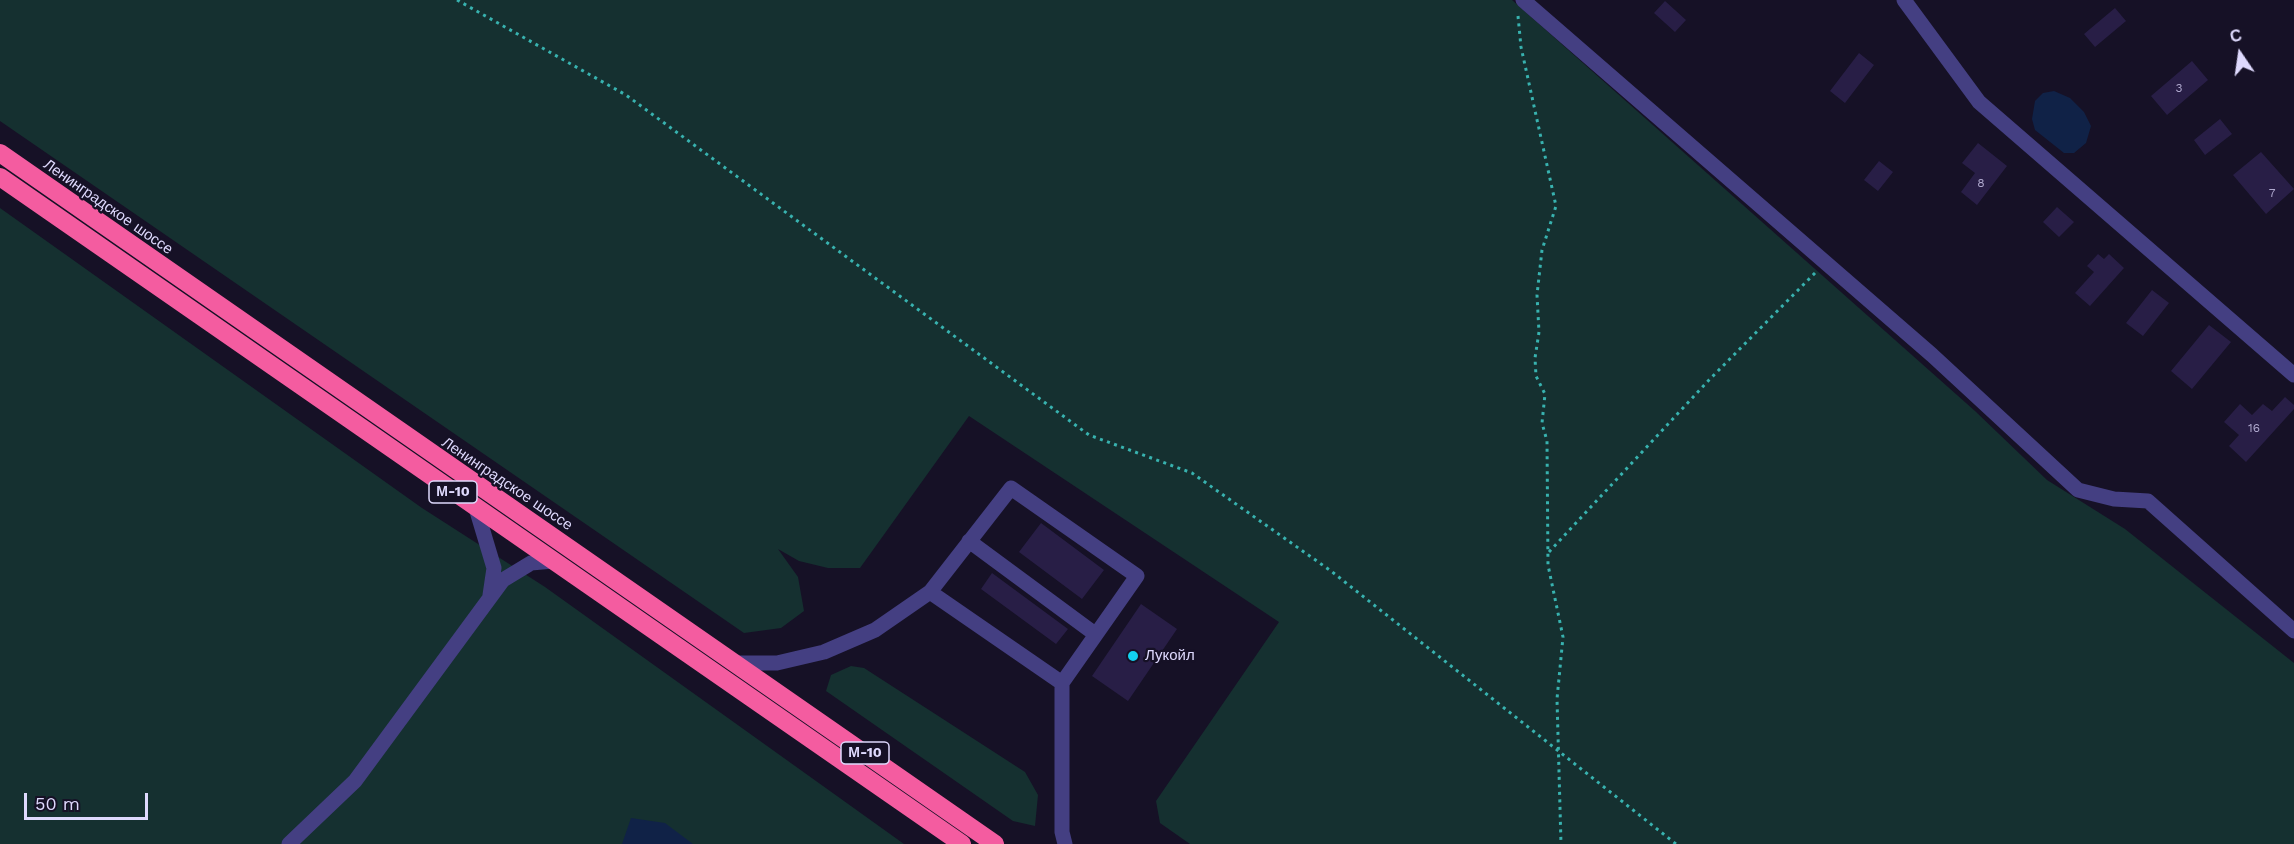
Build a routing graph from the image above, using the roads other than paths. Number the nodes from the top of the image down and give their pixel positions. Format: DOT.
graph roads {
  1 [pos="1904,0"];
  2 [pos="1522,4"];
  3 [pos="0,153"];
  4 [pos="0,177"];
  5 [pos="2294,375"];
  6 [pos="476,508"];
  7 [pos="969,541"];
  8 [pos="553,561"];
  9 [pos="930,592"];
  10 [pos="488,600"];
  11 [pos="2294,631"];
  12 [pos="1095,634"];
  13 [pos="735,663"];
  14 [pos="1062,683"];
  15 [pos="289,844"];
  16 [pos="962,844"];
  17 [pos="995,844"];
  18 [pos="1065,844"];
  1 -- 5 [label="street"];
  2 -- 11 [label="street"];
  3 -- 13 [label="highway, Ленинградское шоссе / М-10"];
  4 -- 6 [label="highway, М-10"];
  6 -- 8 [label="highway, М-10"];
  6 -- 10 [label="street"];
  7 -- 9 [label="street"];
  7 -- 12 [label="street"];
  7 -- 12 [label="street"];
  8 -- 10 [label="street"];
  8 -- 16 [label="highway, М-10"];
  9 -- 13 [label="street"];
  9 -- 14 [label="street"];
  10 -- 15 [label="street"];
  12 -- 14 [label="street"];
  13 -- 17 [label="highway, Ленинградское шоссе / М-10"];
  14 -- 18 [label="street"];
}
